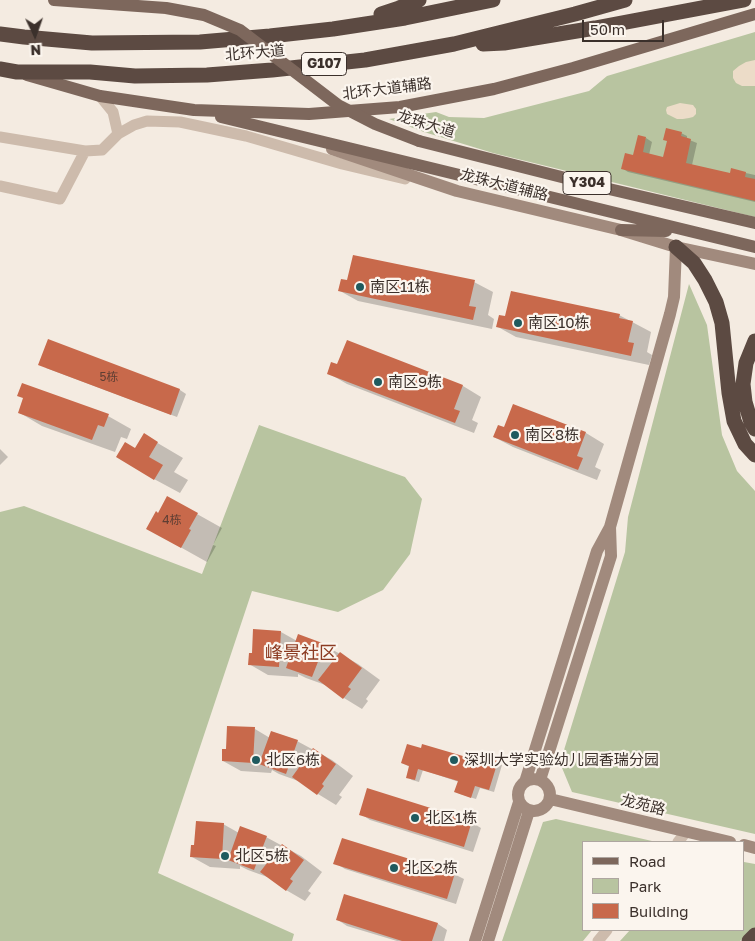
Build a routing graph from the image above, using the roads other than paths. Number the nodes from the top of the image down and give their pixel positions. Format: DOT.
graph roads {
  1 [pos="54,0"];
  2 [pos="419,0"];
  3 [pos="492,0"];
  4 [pos="625,0"];
  5 [pos="744,0"];
  6 [pos="755,14"];
  7 [pos="333,30"];
  8 [pos="0,34"];
  9 [pos="454,44"];
  10 [pos="0,69"];
  11 [pos="17,72"];
  12 [pos="100,96"];
  13 [pos="194,110"];
  14 [pos="278,131"];
  15 [pos="118,134"];
  16 [pos="0,137"];
  17 [pos="86,151"];
  18 [pos="0,186"];
  19 [pos="456,191"];
  20 [pos="755,223"];
  21 [pos="621,230"];
  22 [pos="690,231"];
  23 [pos="676,247"];
  24 [pos="755,247"];
  25 [pos="755,264"];
  26 [pos="755,341"];
  27 [pos="755,429"];
  28 [pos="755,455"];
  29 [pos="610,527"];
  30 [pos="540,780"];
  31 [pos="525,782"];
  32 [pos="550,799"];
  33 [pos="519,802"];
  34 [pos="529,811"];
  35 [pos="682,837"];
  36 [pos="720,841"];
  37 [pos="606,931"];
  38 [pos="755,936"];
  39 [pos="475,941"];
  40 [pos="488,941"];
  41 [pos="598,941"];
  42 [pos="749,941"];
  1 -- 20 [label="main road, 龙珠大道 / Y304, bridge"];
  2 -- 7 [label="highway"];
  3 -- 7 [label="highway, 北环大道 / G107"];
  4 -- 9 [label="highway, 北环大道 / G107"];
  5 -- 9 [label="highway"];
  6 -- 13 [label="main road, 北环大道辅路"];
  7 -- 8 [label="highway, 北环大道 / G107"];
  9 -- 11 [label="highway, 北环大道 / G107"];
  10 -- 11 [label="highway, 北环大道 / G107"];
  11 -- 12 [label="main road, 北环大道辅路"];
  12 -- 13 [label="main road, 北环大道辅路"];
  12 -- 15 [label="street"];
  13 -- 14 [label="main road"];
  14 -- 19 [label="street, 龙珠大道辅路"];
  14 -- 22 [label="main road"];
  15 -- 17 [label="street"];
  15 -- 19 [label="street"];
  16 -- 17 [label="street"];
  17 -- 18 [label="street"];
  19 -- 21 [label="street, 龙珠大道辅路"];
  21 -- 22 [label="main road"];
  21 -- 23 [label="street, 龙珠大道辅路"];
  22 -- 24 [label="main road"];
  23 -- 25 [label="street, 龙珠大道辅路"];
  23 -- 28 [label="highway"];
  23 -- 29 [label="street"];
  26 -- 27 [label="highway"];
  29 -- 30 [label="street"];
  29 -- 31 [label="street"];
  30 -- 31 [label="street"];
  30 -- 32 [label="street"];
  31 -- 33 [label="street"];
  32 -- 34 [label="street"];
  32 -- 35 [label="street, 龙苑路"];
  33 -- 34 [label="street"];
  33 -- 39 [label="street"];
  34 -- 40 [label="street"];
  35 -- 36 [label="street, 龙苑路"];
  37 -- 41 [label="street"];
  38 -- 42 [label="highway"];
}
